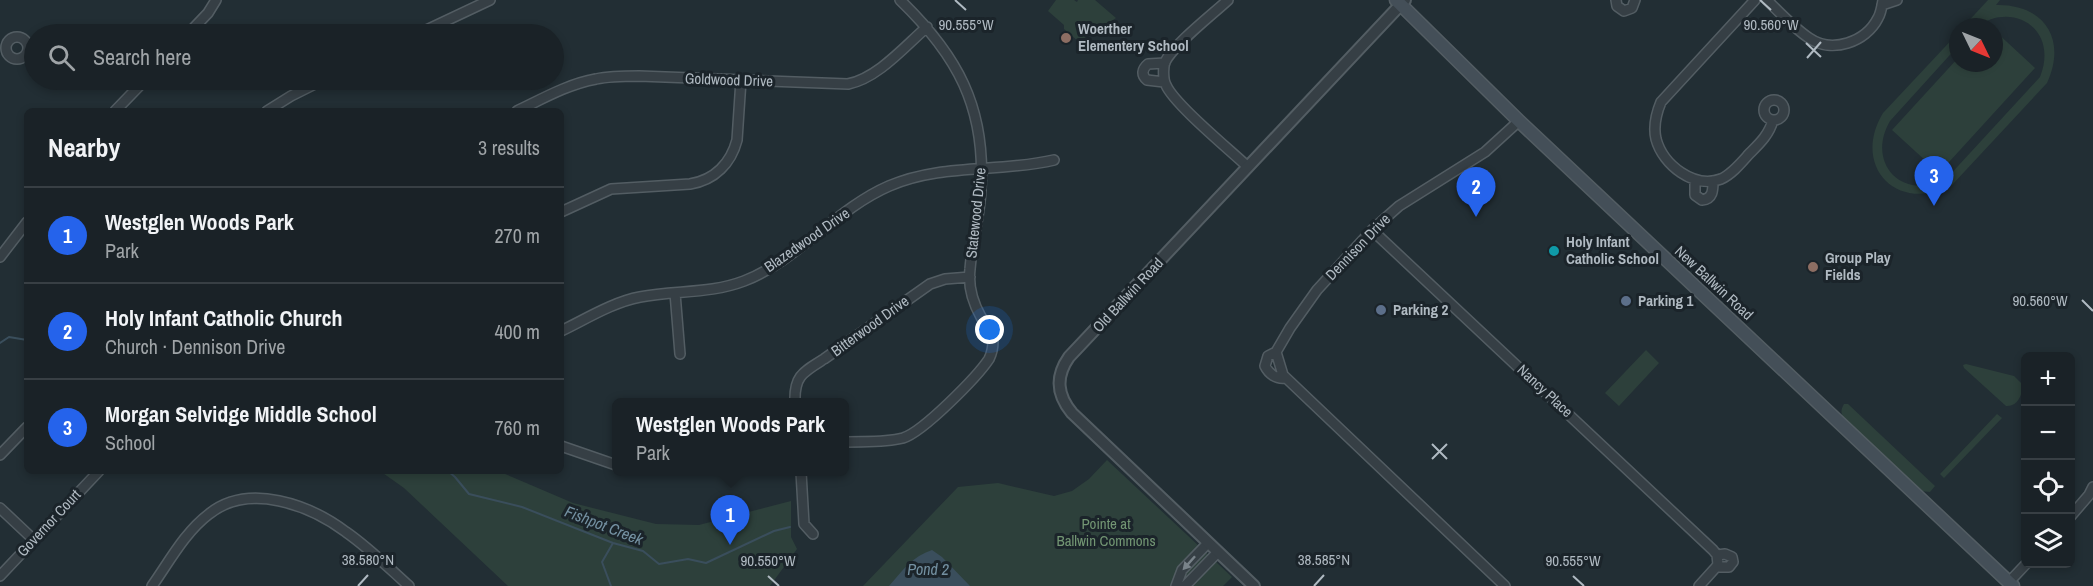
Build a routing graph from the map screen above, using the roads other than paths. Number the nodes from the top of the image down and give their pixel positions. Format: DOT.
graph roads {
  1 [pos="216,0"];
  2 [pos="490,0"];
  3 [pos="900,0"];
  4 [pos="1228,0"];
  5 [pos="1616,0"];
  6 [pos="1635,0"];
  7 [pos="1755,0"];
  8 [pos="1767,0"];
  9 [pos="1897,0"];
  10 [pos="1401,2"];
  11 [pos="1883,3"];
  12 [pos="197,24"];
  13 [pos="438,24"];
  14 [pos="927,27"];
  15 [pos="0,33"];
  16 [pos="8,41"];
  17 [pos="1165,63"];
  18 [pos="741,80"];
  19 [pos="1164,82"];
  20 [pos="564,89"];
  21 [pos="135,90"];
  22 [pos="303,90"];
  23 [pos="560,90"];
  24 [pos="118,108"];
  25 [pos="272,108"];
  26 [pos="523,108"];
  27 [pos="1519,120"];
  28 [pos="1773,120"];
  29 [pos="1054,160"];
  30 [pos="1248,166"];
  31 [pos="982,168"];
  32 [pos="1695,180"];
  33 [pos="1713,181"];
  34 [pos="564,211"];
  35 [pos="24,226"];
  36 [pos="1372,230"];
  37 [pos="0,257"];
  38 [pos="970,277"];
  39 [pos="675,293"];
  40 [pos="564,330"];
  41 [pos="1276,352"];
  42 [pos="680,354"];
  43 [pos="1286,378"];
  44 [pos="795,398"];
  45 [pos="24,429"];
  46 [pos="849,442"];
  47 [pos="564,447"];
  48 [pos="0,455"];
  49 [pos="612,464"];
  50 [pos="96,474"];
  51 [pos="801,476"];
  52 [pos="2093,487"];
  53 [pos="0,508"];
  54 [pos="2073,514"];
  55 [pos="813,534"];
  56 [pos="34,540"];
  57 [pos="1208,543"];
  58 [pos="1218,552"];
  59 [pos="1717,555"];
  60 [pos="1716,567"];
  61 [pos="2023,568"];
  62 [pos="0,576"];
  63 [pos="2011,584"];
  64 [pos="152,586"];
  65 [pos="409,586"];
  66 [pos="1176,586"];
  67 [pos="1185,586"];
  68 [pos="1254,586"];
  69 [pos="1505,586"];
  70 [pos="1699,586"];
  1 -- 12 [label="street"];
  2 -- 13 [label="street"];
  3 -- 14 [label="street, Statewood Drive"];
  4 -- 17 [label="street"];
  5 -- 6 [label="street"];
  7 -- 32 [label="street"];
  8 -- 11 [label="street"];
  9 -- 11 [label="street"];
  10 -- 27 [label="main road, New Ballwin Road"];
  10 -- 30 [label="street, Old Ballwin Road"];
  14 -- 18 [label="street, Goldwood Drive"];
  14 -- 31 [label="street, Statewood Drive"];
  15 -- 16 [label="street"];
  17 -- 19 [label="street"];
  17 -- 19 [label="street"];
  18 -- 20 [label="street, Goldwood Drive"];
  18 -- 34 [label="street"];
  19 -- 30 [label="street"];
  21 -- 24 [label="street"];
  22 -- 25 [label="street"];
  23 -- 26 [label="street, Goldwood Drive"];
  27 -- 36 [label="street, Dennison Drive"];
  27 -- 63 [label="main road, New Ballwin Road"];
  28 -- 33 [label="street"];
  29 -- 31 [label="street, Blazedwood Drive"];
  30 -- 57 [label="street, Old Ballwin Road"];
  31 -- 38 [label="street, Statewood Drive"];
  31 -- 39 [label="street, Blazedwood Drive"];
  32 -- 33 [label="street"];
  32 -- 33 [label="street"];
  35 -- 37 [label="street"];
  36 -- 41 [label="street, Dennison Drive"];
  36 -- 59 [label="street, Nancy Place"];
  38 -- 44 [label="street, Bitterwood Drive"];
  38 -- 46 [label="street, Statewood Drive"];
  39 -- 40 [label="street, Blazedwood Drive"];
  39 -- 42 [label="street"];
  41 -- 43 [label="street, Dennison Drive"];
  41 -- 43 [label="street, Dennison Drive"];
  43 -- 69 [label="street, Dennison Drive"];
  45 -- 48 [label="street"];
  47 -- 49 [label="street"];
  50 -- 56 [label="street, Governor Court"];
  51 -- 55 [label="street"];
  52 -- 54 [label="street"];
  53 -- 56 [label="street"];
  56 -- 62 [label="street, Governor Court"];
  57 -- 58 [label="street, Old Ballwin Road"];
  57 -- 66 [label="street, one-way"];
  58 -- 67 [label="street"];
  58 -- 68 [label="street, Old Ballwin Road"];
  59 -- 60 [label="street"];
  59 -- 60 [label="street, Nancy Place"];
  60 -- 70 [label="street, Nancy Place"];
  61 -- 63 [label="street"];
  64 -- 65 [label="street"];
}
